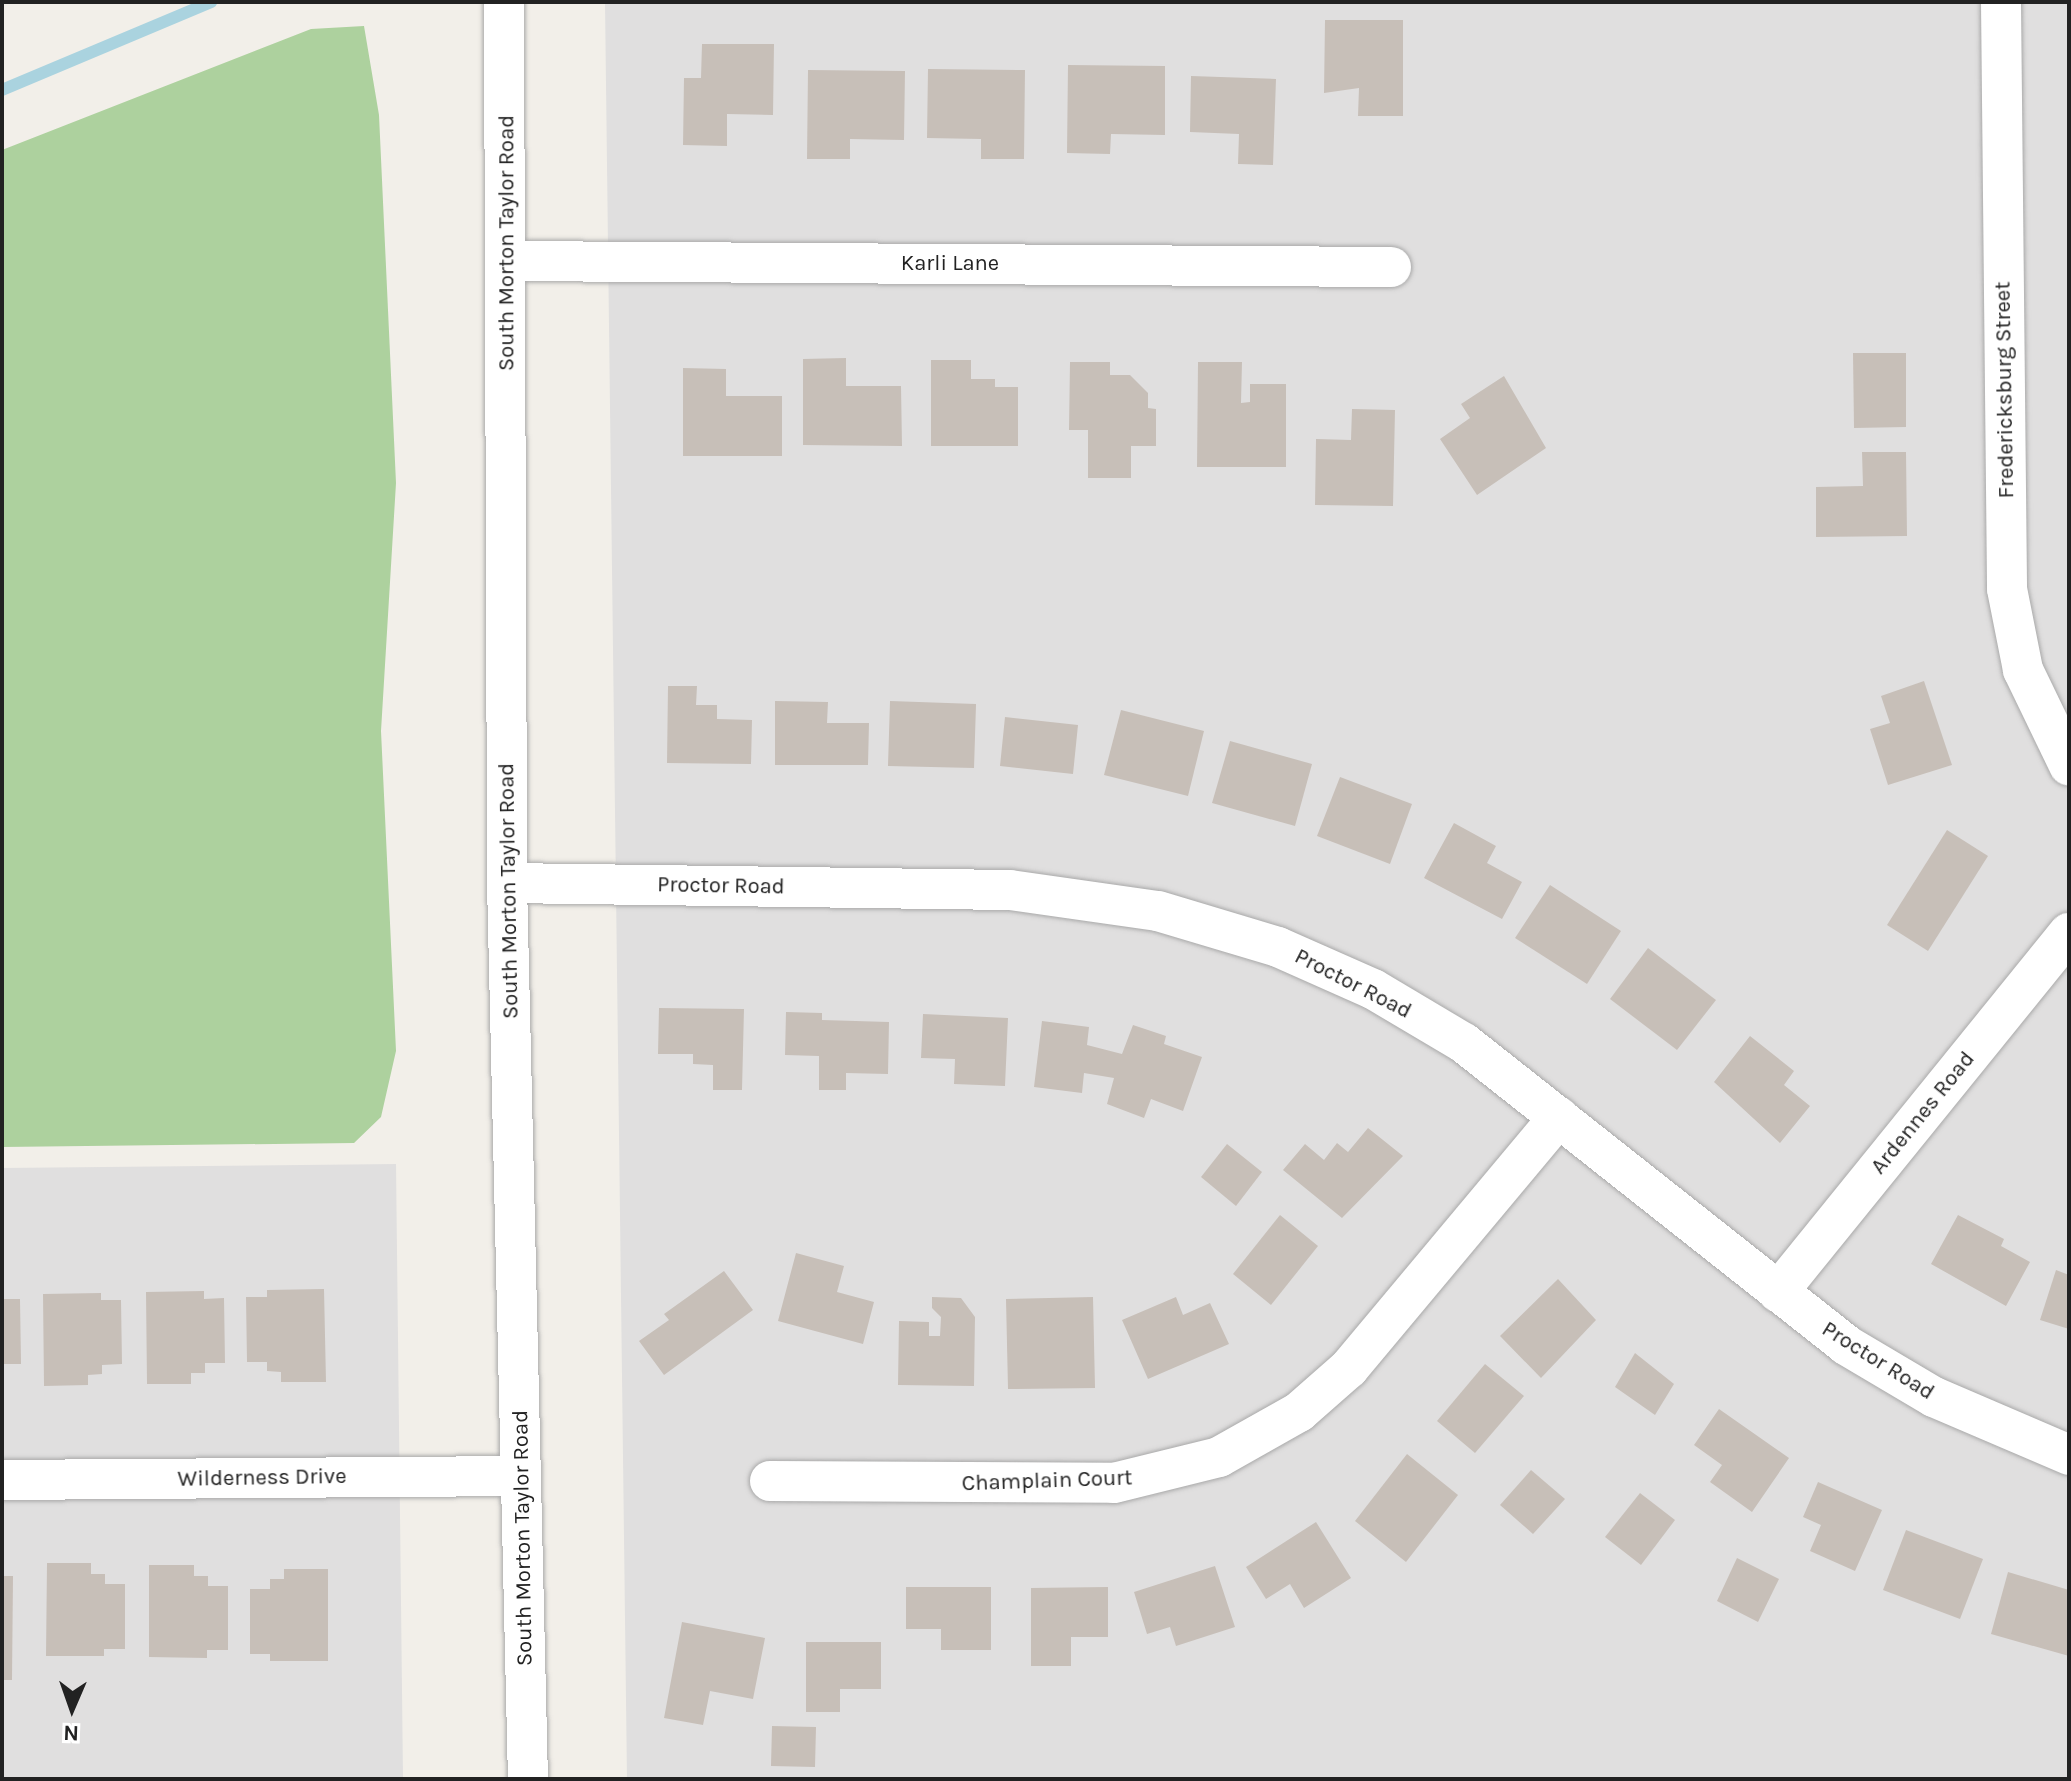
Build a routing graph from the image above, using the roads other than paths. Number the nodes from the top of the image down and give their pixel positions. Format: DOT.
graph roads {
  1 [pos="504,2"];
  2 [pos="2001,2"];
  3 [pos="509,261"];
  4 [pos="1391,267"];
  5 [pos="2069,765"];
  6 [pos="507,883"];
  7 [pos="2069,933"];
  8 [pos="1559,1117"];
  9 [pos="1778,1292"];
  10 [pos="2069,1455"];
  11 [pos="521,1476"];
  12 [pos="2,1480"];
  13 [pos="770,1481"];
  14 [pos="528,1779"];
  1 -- 3 [label="street, South Morton Taylor Road"];
  2 -- 5 [label="street, Fredericksburg Street"];
  3 -- 4 [label="street, Karli Lane"];
  3 -- 6 [label="street, South Morton Taylor Road"];
  6 -- 8 [label="street, Proctor Road"];
  6 -- 11 [label="street, South Morton Taylor Road"];
  7 -- 9 [label="street, Ardennes Road"];
  8 -- 9 [label="street, Proctor Road"];
  8 -- 13 [label="street, Champlain Court"];
  9 -- 10 [label="street, Proctor Road"];
  11 -- 12 [label="street, Wilderness Drive"];
  11 -- 14 [label="street, South Morton Taylor Road"];
}
